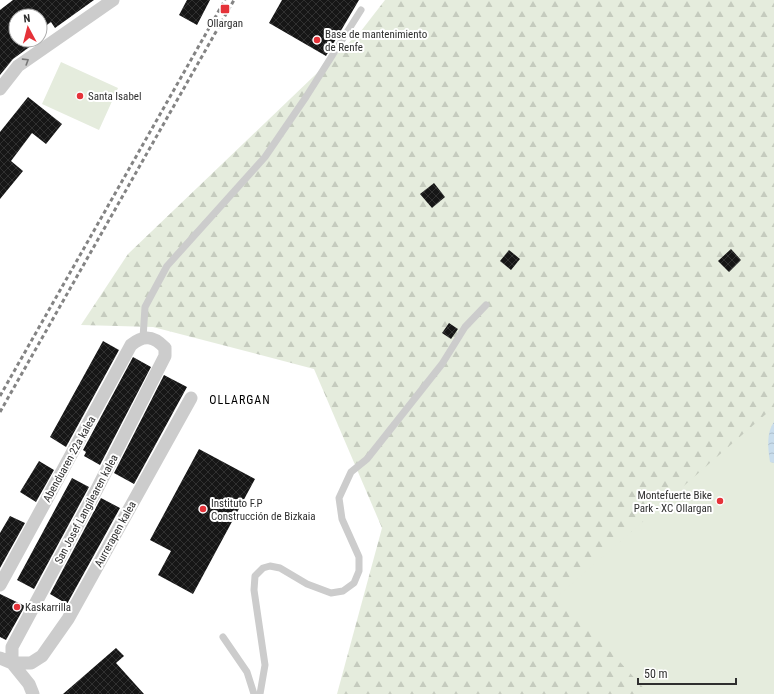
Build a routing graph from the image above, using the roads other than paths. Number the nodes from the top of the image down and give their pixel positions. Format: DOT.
graph roads {
  1 [pos="113,0"];
  2 [pos="361,10"];
  3 [pos="0,89"];
  4 [pos="486,304"];
  5 [pos="143,338"];
  6 [pos="191,398"];
  7 [pos="0,585"];
  8 [pos="223,637"];
  9 [pos="6,661"];
  10 [pos="33,694"];
  11 [pos="254,694"];
  12 [pos="260,694"];
  3 -- 1 [label="street, one-way"];
  2 -- 5 [label="lane"];
  4 -- 12 [label="lane"];
  5 -- 7 [label="street, Abenduaren 22a kalea"];
  5 -- 9 [label="street, San Josef Langilearen kalea"];
  6 -- 9 [label="street, Aurrerapen kalea"];
  8 -- 11 [label="lane"];
  9 -- 10 [label="street"];
}
